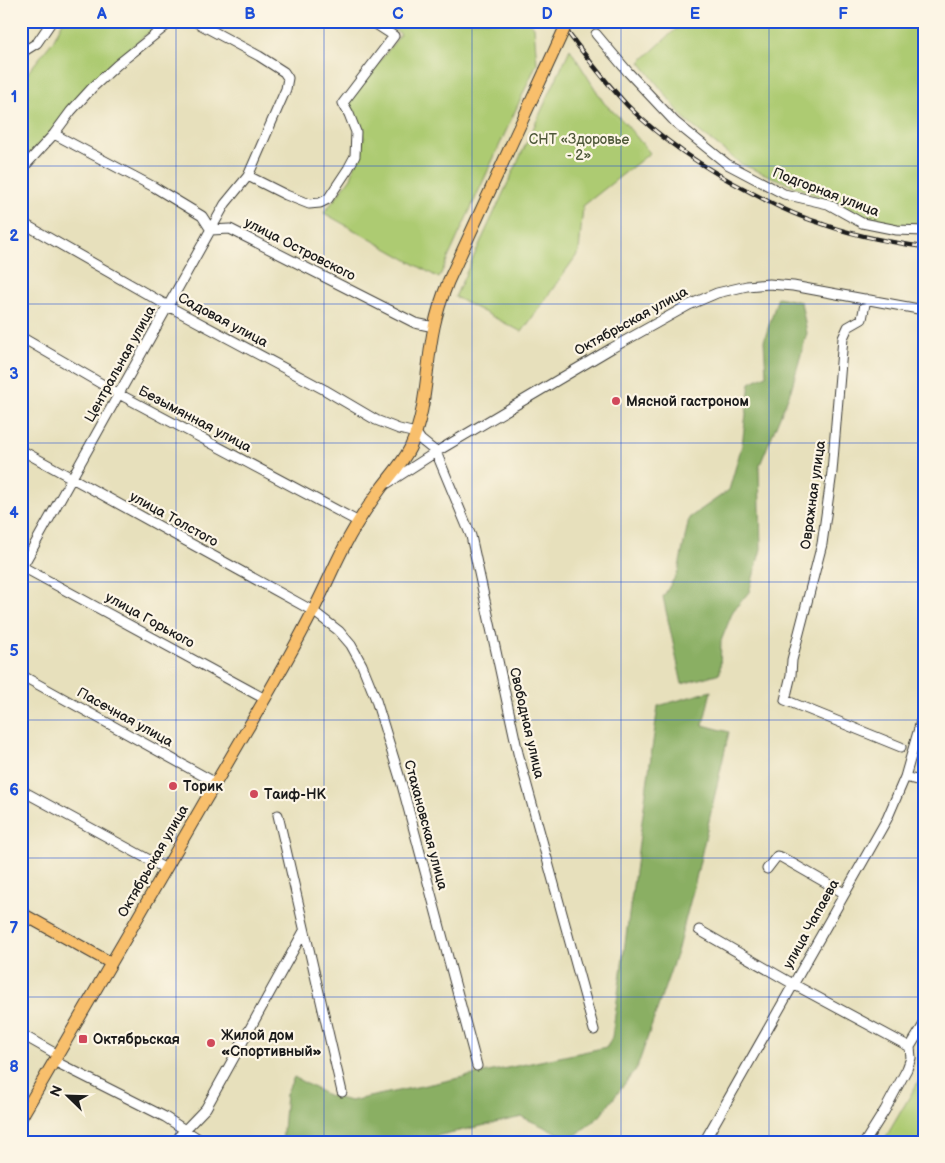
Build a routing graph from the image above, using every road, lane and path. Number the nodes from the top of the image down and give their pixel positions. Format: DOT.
graph roads {
  1 [pos="52,21"];
  2 [pos="172,21"];
  3 [pos="194,21"];
  4 [pos="371,21"];
  5 [pos="568,21"];
  6 [pos="596,34"];
  7 [pos="21,53"];
  8 [pos="54,134"];
  9 [pos="21,170"];
  10 [pos="248,176"];
  11 [pos="21,222"];
  12 [pos="211,230"];
  13 [pos="924,231"];
  14 [pos="866,299"];
  15 [pos="168,306"];
  16 [pos="924,310"];
  17 [pos="434,327"];
  18 [pos="21,337"];
  19 [pos="119,394"];
  20 [pos="416,433"];
  21 [pos="21,450"];
  22 [pos="436,452"];
  23 [pos="72,479"];
  24 [pos="382,487"];
  25 [pos="358,521"];
  26 [pos="22,567"];
  27 [pos="314,611"];
  28 [pos="21,675"];
  29 [pos="265,699"];
  30 [pos="924,711"];
  31 [pos="901,747"];
  32 [pos="905,777"];
  33 [pos="924,782"];
  34 [pos="216,783"];
  35 [pos="21,790"];
  36 [pos="278,815"];
  37 [pos="166,869"];
  38 [pos="767,869"];
  39 [pos="844,893"];
  40 [pos="21,913"];
  41 [pos="699,930"];
  42 [pos="304,931"];
  43 [pos="111,963"];
  44 [pos="793,984"];
  45 [pos="924,1024"];
  46 [pos="594,1030"];
  47 [pos="21,1034"];
  48 [pos="910,1047"];
  49 [pos="56,1058"];
  50 [pos="477,1066"];
  51 [pos="342,1092"];
  52 [pos="21,1118"];
  53 [pos="185,1130"];
  54 [pos="202,1141"];
  55 [pos="177,1142"];
  56 [pos="704,1142"];
  57 [pos="865,1142"];
  1 -- 7 [label="street"];
  2 -- 8 [label="street"];
  3 -- 10 [label="street, Центральная улица"];
  4 -- 10 [label="street"];
  5 -- 17 [label="main road, Октябрьская улица, bridge"];
  6 -- 13 [label="street, Подгорная улица"];
  8 -- 9 [label="street"];
  8 -- 12 [label="street"];
  10 -- 12 [label="street, Центральная улица"];
  11 -- 15 [label="street, Садовая улица"];
  12 -- 15 [label="street, Центральная улица"];
  12 -- 17 [label="street, улица Островского"];
  14 -- 16 [label="street, Октябрьская улица"];
  14 -- 22 [label="street, Октябрьская улица"];
  14 -- 31 [label="street, Овражная улица"];
  15 -- 19 [label="street, Центральная улица"];
  15 -- 20 [label="street, Садовая улица"];
  17 -- 20 [label="main road, Октябрьская улица"];
  18 -- 19 [label="street, Безымянная улица"];
  19 -- 23 [label="street, Центральная улица"];
  19 -- 25 [label="street, Безымянная улица"];
  20 -- 22 [label="street, Свободная улица"];
  20 -- 24 [label="main road, Октябрьская улица"];
  21 -- 23 [label="street, улица Толстого"];
  22 -- 24 [label="street, Октябрьская улица"];
  22 -- 46 [label="street, Свободная улица"];
  23 -- 26 [label="street, Центральная улица"];
  23 -- 27 [label="street, улица Толстого"];
  24 -- 25 [label="main road, Октябрьская улица"];
  25 -- 27 [label="main road, Октябрьская улица"];
  26 -- 29 [label="street, улица Горького"];
  27 -- 29 [label="main road, Октябрьская улица"];
  27 -- 50 [label="street, Стахановская улица"];
  28 -- 34 [label="street, Пасечная улица"];
  29 -- 34 [label="main road, Октябрьская улица"];
  30 -- 32 [label="street, улица Чапаева"];
  32 -- 33 [label="street"];
  32 -- 39 [label="street, улица Чапаева"];
  34 -- 37 [label="main road, Октябрьская улица"];
  35 -- 37 [label="street"];
  36 -- 42 [label="street"];
  37 -- 43 [label="main road, Октябрьская улица"];
  38 -- 39 [label="street"];
  39 -- 44 [label="street, улица Чапаева"];
  40 -- 43 [label="main road"];
  41 -- 44 [label="street"];
  42 -- 51 [label="street"];
  42 -- 53 [label="street"];
  43 -- 49 [label="main road, Октябрьская улица"];
  44 -- 48 [label="street"];
  44 -- 56 [label="street, улица Чапаева"];
  45 -- 48 [label="street"];
  47 -- 49 [label="street"];
  48 -- 57 [label="street"];
  49 -- 52 [label="main road, Октябрьская улица"];
  49 -- 53 [label="street"];
  53 -- 54 [label="street"];
  53 -- 55 [label="street"];
}
